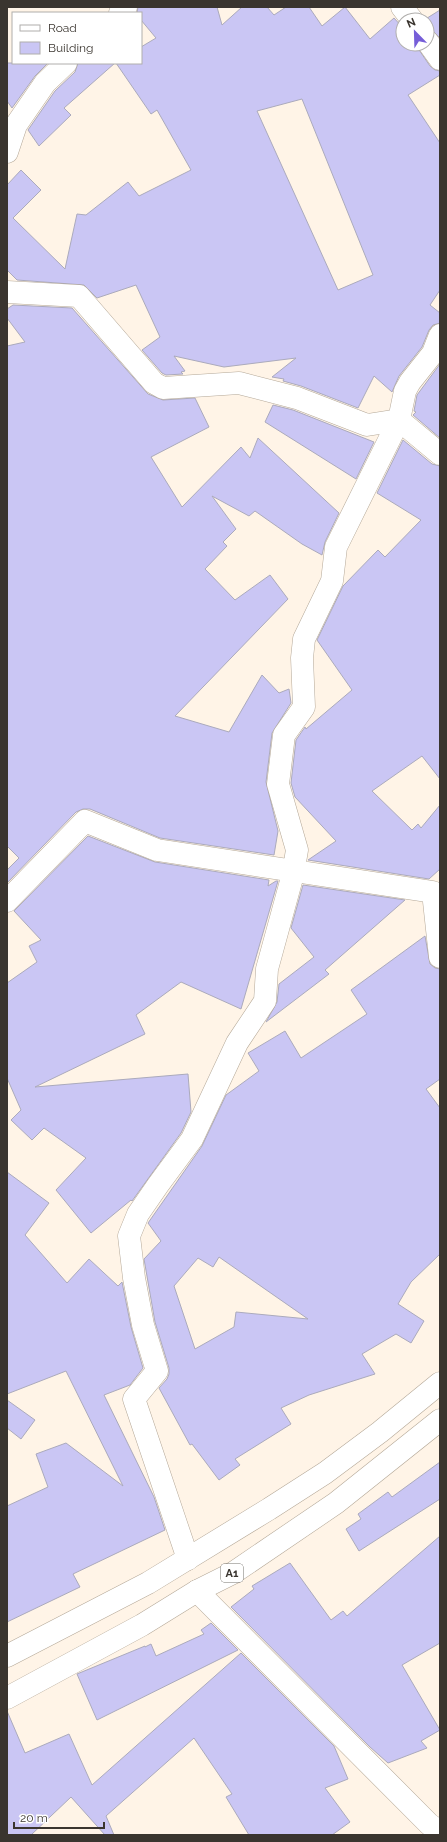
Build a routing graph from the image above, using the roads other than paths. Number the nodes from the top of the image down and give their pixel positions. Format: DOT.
graph roads {
  1 [pos="65,64"];
  2 [pos="7,152"];
  3 [pos="7,292"];
  4 [pos="440,335"];
  5 [pos="399,420"];
  6 [pos="440,454"];
  7 [pos="7,901"];
  8 [pos="440,957"];
  9 [pos="440,1383"];
  10 [pos="440,1420"];
  11 [pos="188,1559"];
  12 [pos="197,1591"];
  13 [pos="7,1656"];
  14 [pos="7,1698"];
  15 [pos="440,1832"];
  1 -- 2 [label="main road"];
  3 -- 5 [label="main road"];
  4 -- 5 [label="main road"];
  5 -- 6 [label="main road"];
  5 -- 11 [label="main road"];
  7 -- 8 [label="main road"];
  9 -- 11 [label="main road"];
  10 -- 12 [label="main road, A1"];
  11 -- 13 [label="main road"];
  12 -- 14 [label="main road, A1"];
  12 -- 15 [label="main road"];
}
